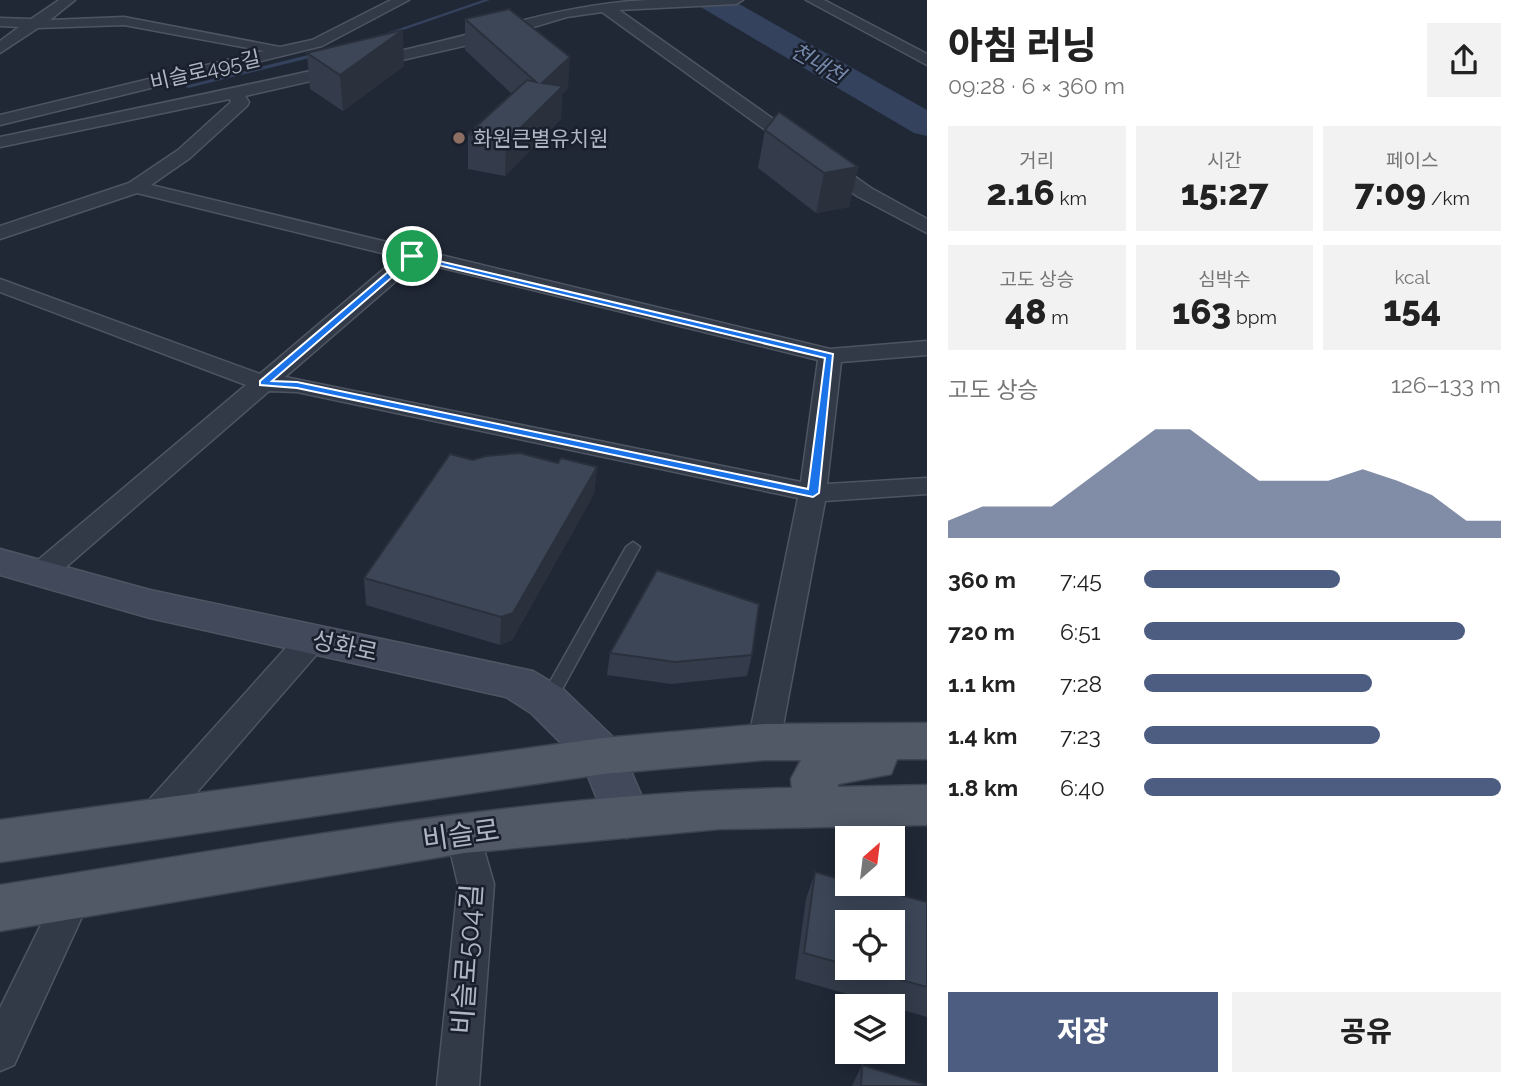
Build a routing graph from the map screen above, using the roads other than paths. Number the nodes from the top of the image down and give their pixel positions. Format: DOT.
graph roads {
  1 [pos="68,0"];
  2 [pos="402,0"];
  3 [pos="736,0"];
  4 [pos="813,0"];
  5 [pos="609,7"];
  6 [pos="0,22"];
  7 [pos="35,23"];
  8 [pos="0,48"];
  9 [pos="286,50"];
  10 [pos="927,60"];
  11 [pos="233,93"];
  12 [pos="0,120"];
  13 [pos="0,142"];
  14 [pos="136,187"];
  15 [pos="927,226"];
  16 [pos="0,233"];
  17 [pos="412,256"];
  18 [pos="0,285"];
  19 [pos="927,348"];
  20 [pos="830,356"];
  21 [pos="263,383"];
  22 [pos="927,486"];
  23 [pos="813,493"];
  24 [pos="633,547"];
  25 [pos="0,562"];
  26 [pos="41,573"];
  27 [pos="313,639"];
  28 [pos="547,701"];
  29 [pos="918,741"];
  30 [pos="764,742"];
  31 [pos="603,756"];
  32 [pos="344,791"];
  33 [pos="927,805"];
  34 [pos="821,807"];
  35 [pos="627,818"];
  36 [pos="153,819"];
  37 [pos="464,833"];
  38 [pos="0,841"];
  39 [pos="356,851"];
  40 [pos="73,897"];
  41 [pos="0,908"];
  42 [pos="0,1051"];
  43 [pos="458,1086"];
  1 -- 7 [label="street"];
  2 -- 9 [label="street, 비슬로495길"];
  3 -- 5 [label="street"];
  4 -- 10 [label="street"];
  5 -- 11 [label="street"];
  5 -- 15 [label="street"];
  6 -- 7 [label="street"];
  7 -- 8 [label="street"];
  7 -- 9 [label="street"];
  9 -- 12 [label="street, 비슬로495길"];
  11 -- 13 [label="street"];
  11 -- 14 [label="street"];
  14 -- 16 [label="street"];
  14 -- 17 [label="street"];
  17 -- 20 [label="street"];
  17 -- 21 [label="street"];
  18 -- 21 [label="street"];
  19 -- 20 [label="street"];
  20 -- 23 [label="street"];
  21 -- 23 [label="street"];
  21 -- 26 [label="street"];
  22 -- 23 [label="street"];
  23 -- 30 [label="street"];
  24 -- 28 [label="lane"];
  25 -- 26 [label="main road, 성화로"];
  26 -- 27 [label="main road, 성화로"];
  27 -- 28 [label="main road, 성화로"];
  27 -- 36 [label="street"];
  28 -- 31 [label="main road, 성화로"];
  29 -- 30 [label="main road"];
  29 -- 34 [label="main road"];
  30 -- 31 [label="main road"];
  31 -- 32 [label="main road"];
  31 -- 35 [label="main road, 성화로"];
  32 -- 36 [label="main road"];
  32 -- 39 [label="main road"];
  33 -- 34 [label="main road, 비슬로"];
  34 -- 35 [label="main road, 비슬로"];
  35 -- 37 [label="main road, 비슬로"];
  36 -- 38 [label="main road"];
  37 -- 39 [label="main road, 비슬로"];
  37 -- 43 [label="street, 비슬로504길"];
  39 -- 40 [label="main road, 비슬로"];
  40 -- 41 [label="main road, 비슬로"];
  40 -- 42 [label="street"];
}
